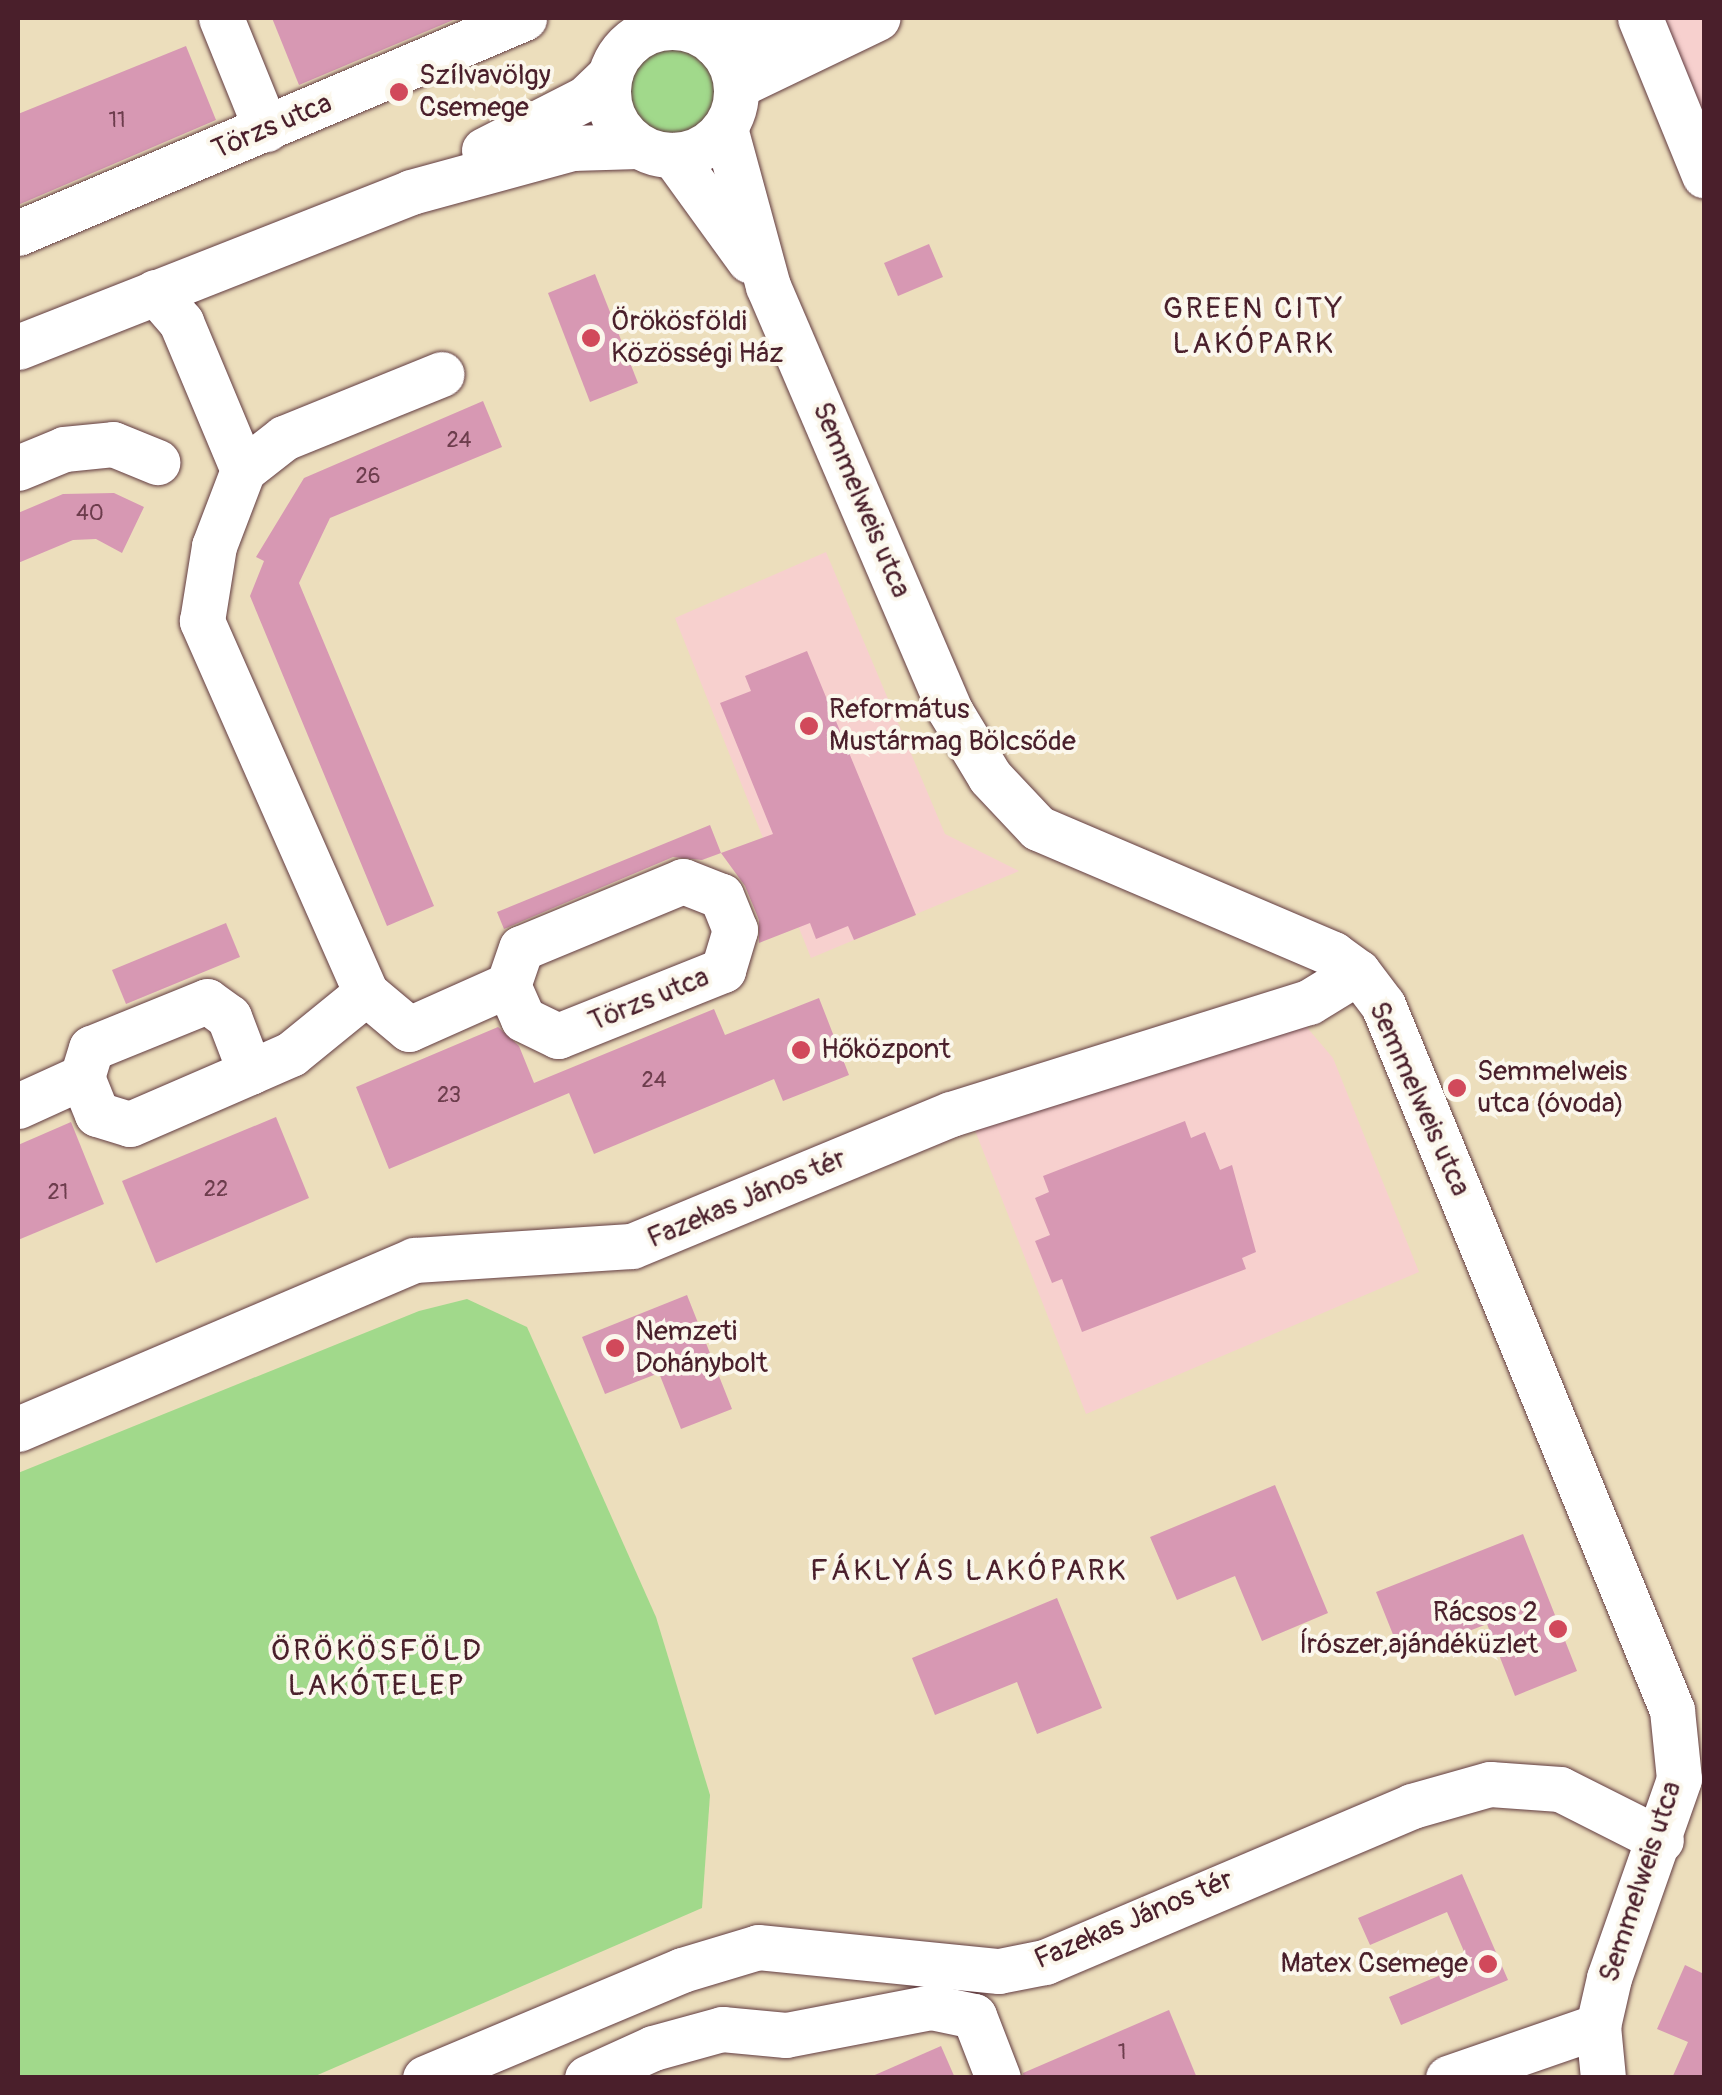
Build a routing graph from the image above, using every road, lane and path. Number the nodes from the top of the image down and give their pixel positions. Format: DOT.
graph roads {
  1 [pos="221,18"];
  2 [pos="524,18"];
  3 [pos="817,18"];
  4 [pos="877,18"];
  5 [pos="1640,18"];
  6 [pos="672,22"];
  7 [pos="715,44"];
  8 [pos="616,51"];
  9 [pos="730,107"];
  10 [pos="266,128"];
  11 [pos="656,150"];
  12 [pos="1704,175"];
  13 [pos="411,192"];
  14 [pos="18,233"];
  15 [pos="768,286"];
  16 [pos="155,292"];
  17 [pos="18,347"];
  18 [pos="442,374"];
  19 [pos="157,462"];
  20 [pos="18,468"];
  21 [pos="243,470"];
  22 [pos="1358,972"];
  23 [pos="508,985"];
  24 [pos="366,993"];
  25 [pos="250,1072"];
  26 [pos="82,1078"];
  27 [pos="18,1106"];
  28 [pos="18,1429"];
  29 [pos="1661,1840"];
  30 [pos="1598,2026"];
  31 [pos="425,2078"];
  32 [pos="587,2078"];
  33 [pos="998,2078"];
  34 [pos="1448,2078"];
  35 [pos="1603,2078"];
  1 -- 10 [label="street"];
  2 -- 10 [label="street, Törzs utca"];
  3 -- 7 [label="street"];
  4 -- 9 [label="street"];
  5 -- 12 [label="street"];
  6 -- 7 [label="street"];
  6 -- 8 [label="street"];
  7 -- 9 [label="street"];
  8 -- 11 [label="street"];
  8 -- 13 [label="street"];
  9 -- 11 [label="street"];
  9 -- 15 [label="street, Semmelweis utca"];
  10 -- 14 [label="street, Törzs utca"];
  11 -- 13 [label="street"];
  11 -- 15 [label="street, Semmelweis utca"];
  13 -- 16 [label="street"];
  15 -- 22 [label="street, Semmelweis utca"];
  16 -- 17 [label="street"];
  16 -- 21 [label="street"];
  18 -- 21 [label="street"];
  19 -- 20 [label="street"];
  21 -- 24 [label="street"];
  22 -- 28 [label="street, Fazekas János tér"];
  22 -- 29 [label="street, Semmelweis utca"];
  23 -- 23 [label="street, Törzs utca"];
  23 -- 24 [label="street"];
  24 -- 25 [label="street"];
  25 -- 26 [label="street"];
  25 -- 26 [label="street"];
  26 -- 27 [label="street"];
  29 -- 30 [label="street, Semmelweis utca"];
  29 -- 31 [label="street, Fazekas János tér"];
  30 -- 34 [label="street"];
  30 -- 35 [label="street, Semmelweis utca"];
  32 -- 33 [label="street"];
}
